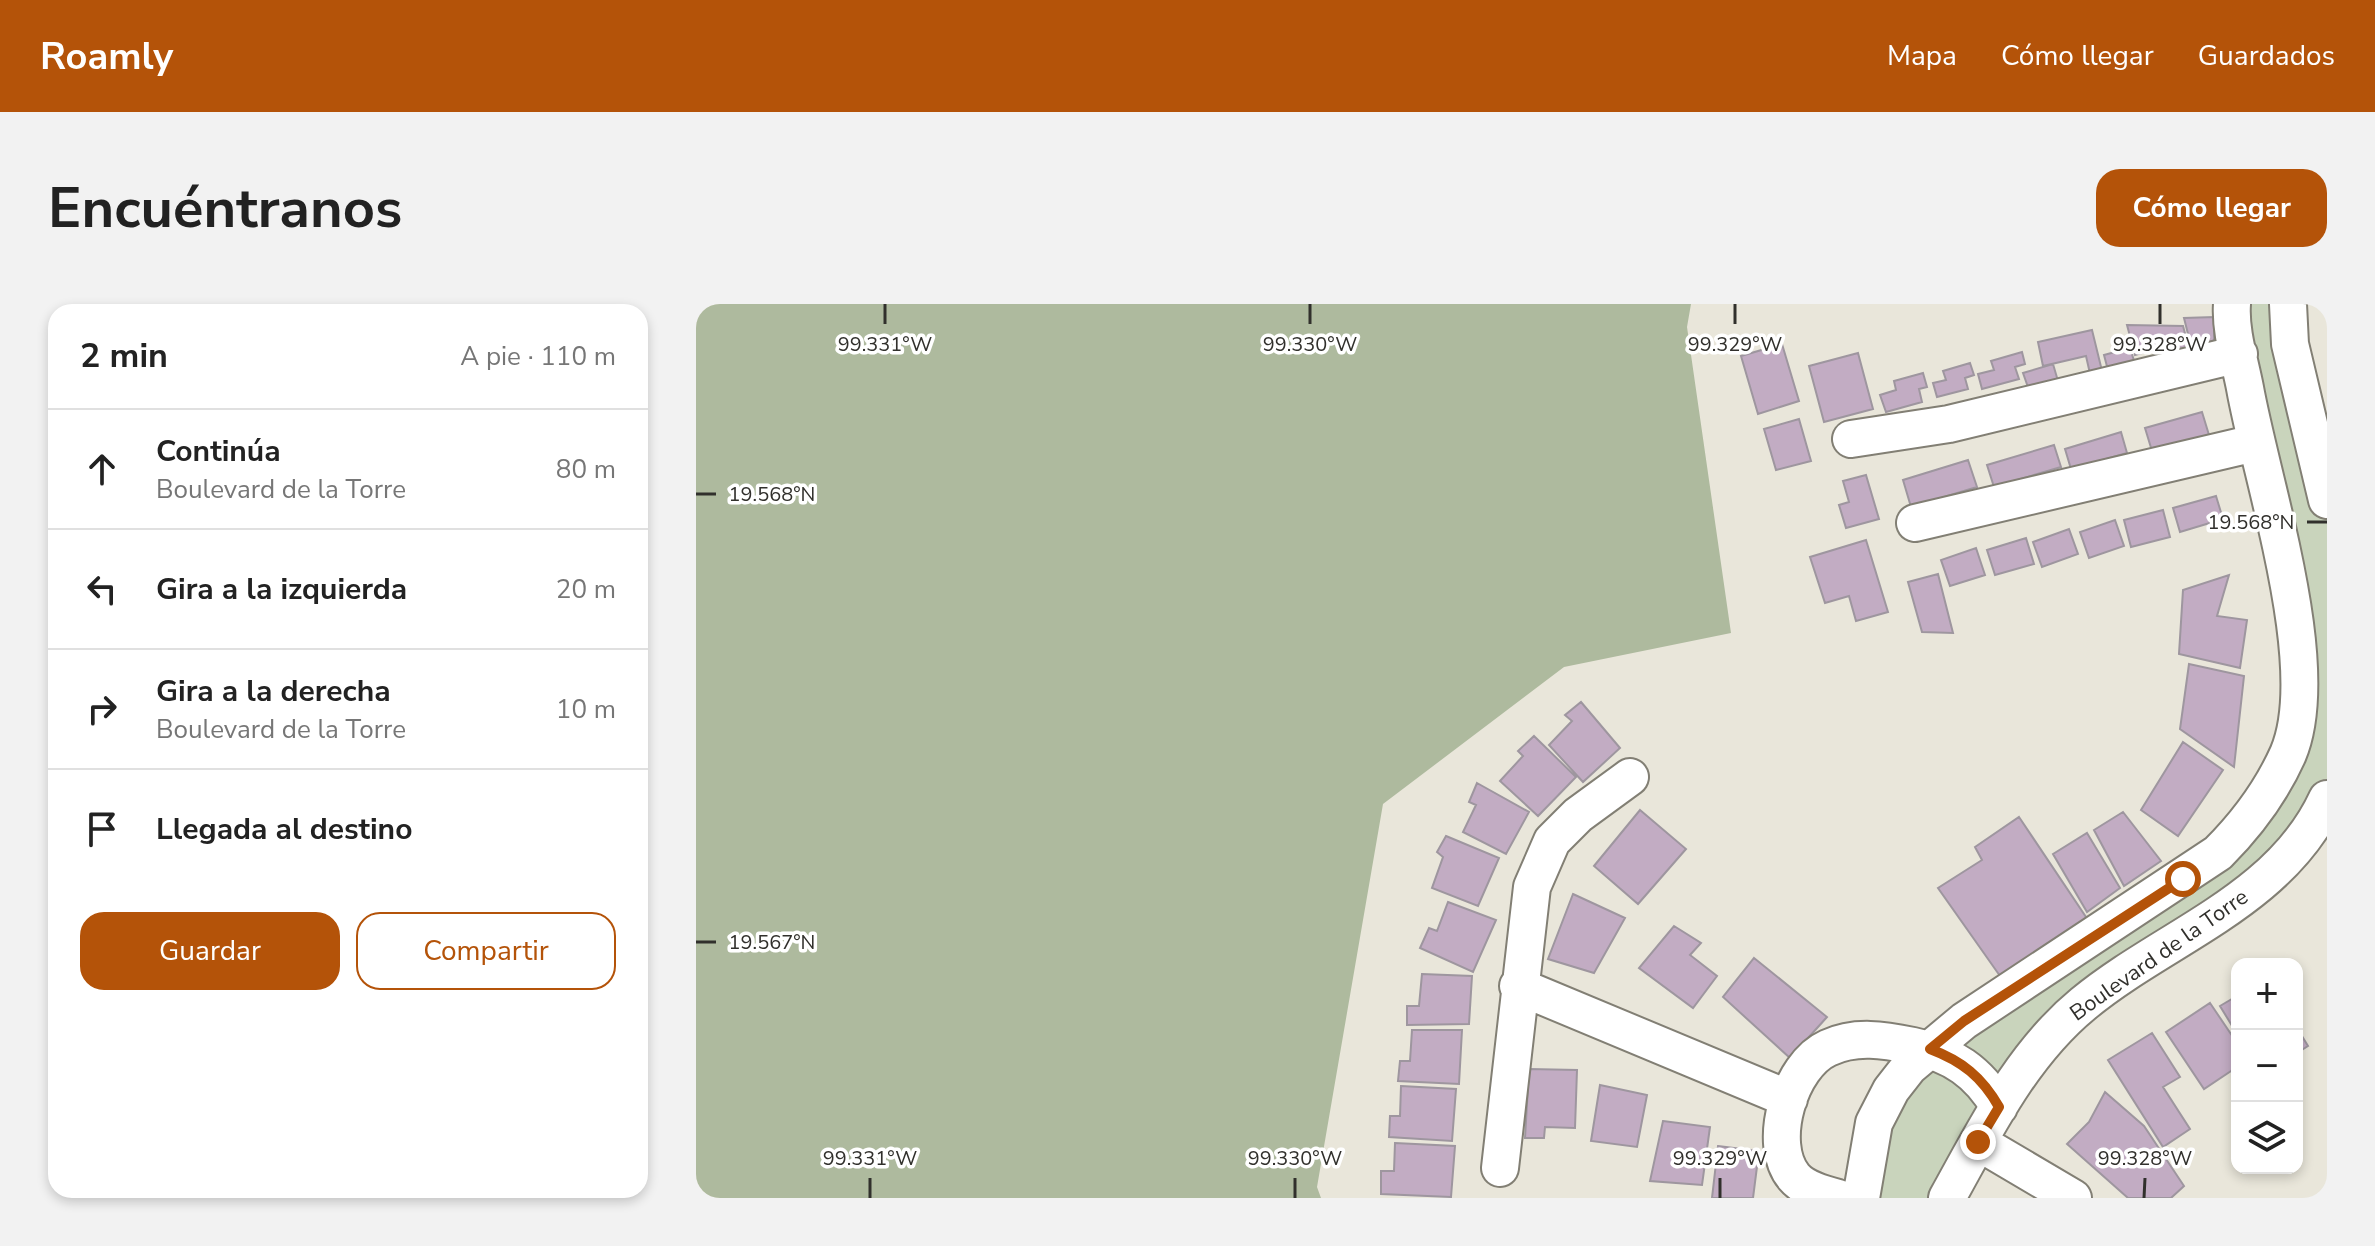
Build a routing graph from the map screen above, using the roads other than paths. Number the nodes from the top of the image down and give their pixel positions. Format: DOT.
graph roads {
  1 [pos="2232,304"];
  2 [pos="2288,304"];
  3 [pos="2239,354"];
  4 [pos="1851,439"];
  5 [pos="2255,443"];
  6 [pos="2327,500"];
  7 [pos="1915,523"];
  8 [pos="1630,777"];
  9 [pos="2327,799"];
  10 [pos="1518,986"];
  11 [pos="1930,1049"];
  12 [pos="1789,1099"];
  13 [pos="1999,1107"];
  14 [pos="1978,1142"];
  15 [pos="1500,1168"];
  16 [pos="1838,1198"];
  17 [pos="1861,1198"];
  18 [pos="1947,1198"];
  19 [pos="2073,1198"];
  1 -- 3 [label="street"];
  2 -- 6 [label="street"];
  3 -- 4 [label="street"];
  3 -- 5 [label="street"];
  5 -- 7 [label="street"];
  5 -- 11 [label="street"];
  8 -- 10 [label="street"];
  9 -- 13 [label="street, Boulevard de la Torre"];
  10 -- 12 [label="street"];
  10 -- 15 [label="street"];
  11 -- 12 [label="street"];
  11 -- 13 [label="street"];
  11 -- 17 [label="street"];
  12 -- 16 [label="street"];
  13 -- 14 [label="street, Boulevard de la Torre"];
  14 -- 18 [label="street, Boulevard de la Torre"];
  14 -- 19 [label="street"];
}
